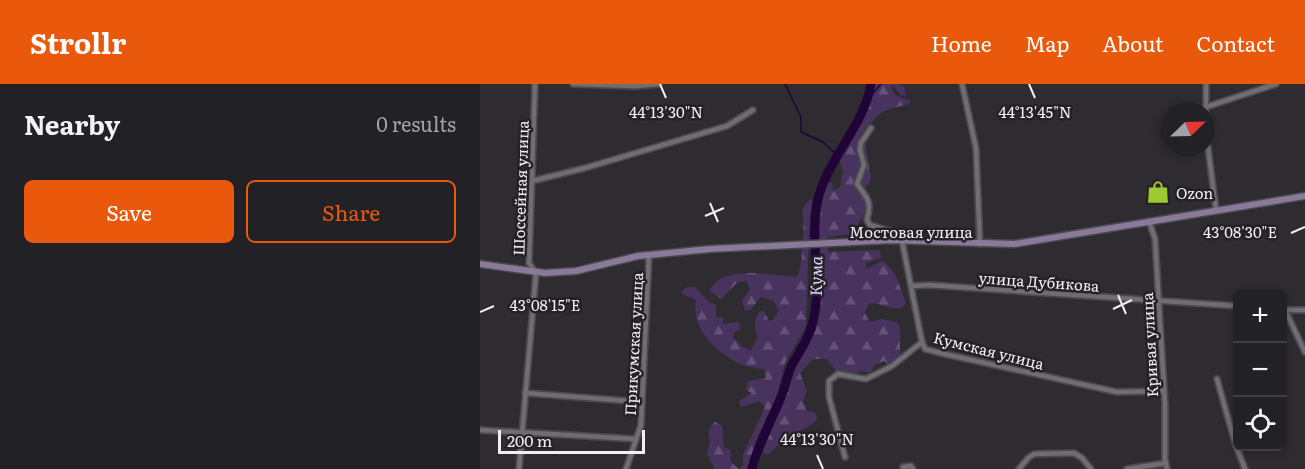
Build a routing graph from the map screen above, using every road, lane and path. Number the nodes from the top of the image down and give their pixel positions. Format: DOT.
graph roads {
  1 [pos="535,84"];
  2 [pos="573,84"];
  3 [pos="659,84"];
  4 [pos="962,84"];
  5 [pos="1206,84"];
  6 [pos="1276,84"];
  7 [pos="636,85"];
  8 [pos="1206,102"];
  9 [pos="1215,104"];
  10 [pos="753,110"];
  11 [pos="871,128"];
  12 [pos="1209,156"];
  13 [pos="532,181"];
  14 [pos="1305,196"];
  15 [pos="1216,210"];
  16 [pos="1149,221"];
  17 [pos="902,241"];
  18 [pos="980,244"];
  19 [pos="649,255"];
  20 [pos="480,264"];
  21 [pos="536,273"];
  22 [pos="911,286"];
  23 [pos="1159,300"];
  24 [pos="1233,306"];
  25 [pos="1287,310"];
  26 [pos="1305,310"];
  27 [pos="1287,316"];
  28 [pos="922,342"];
  29 [pos="1305,352"];
  30 [pos="1217,379"];
  31 [pos="1164,391"];
  32 [pos="525,393"];
  33 [pos="642,402"];
  34 [pos="480,430"];
  35 [pos="523,431"];
  36 [pos="636,439"];
  37 [pos="845,457"];
  38 [pos="1166,466"];
  39 [pos="903,467"];
  40 [pos="519,469"];
  41 [pos="626,469"];
  42 [pos="912,469"];
  43 [pos="1019,469"];
  44 [pos="1091,469"];
  45 [pos="1127,469"];
  46 [pos="1245,469"];
  1 -- 13 [label="street, Шоссейная улица"];
  2 -- 7 [label="street"];
  3 -- 7 [label="street"];
  4 -- 18 [label="street"];
  5 -- 8 [label="street"];
  6 -- 9 [label="street"];
  10 -- 13 [label="street"];
  11 -- 17 [label="street"];
  12 -- 15 [label="street"];
  13 -- 21 [label="street, Шоссейная улица"];
  14 -- 15 [label="main road, Мостовая улица"];
  15 -- 16 [label="main road, Мостовая улица"];
  16 -- 18 [label="main road, Мостовая улица"];
  16 -- 23 [label="street, Кривая улица"];
  17 -- 18 [label="main road, Мостовая улица"];
  17 -- 19 [label="main road, Мостовая улица"];
  17 -- 22 [label="street"];
  19 -- 21 [label="main road, Мостовая улица"];
  19 -- 33 [label="street, Прикумская улица"];
  20 -- 21 [label="main road, Мостовая улица"];
  21 -- 32 [label="street, Шоссейная улица"];
  22 -- 23 [label="street, улица Дубикова"];
  22 -- 28 [label="street"];
  23 -- 24 [label="street, улица Дубикова"];
  23 -- 31 [label="street, Кривая улица"];
  25 -- 26 [label="street"];
  27 -- 29 [label="street"];
  28 -- 31 [label="street, Кумская улица"];
  28 -- 37 [label="street, Кумская улица"];
  30 -- 46 [label="street"];
  31 -- 38 [label="street, Кривая улица"];
  32 -- 33 [label="street"];
  32 -- 35 [label="street, Шоссейная улица"];
  33 -- 36 [label="street, Прикумская улица"];
  34 -- 35 [label="street"];
  35 -- 36 [label="street"];
  35 -- 40 [label="street, Шоссейная улица"];
  36 -- 41 [label="street, Прикумская улица"];
  38 -- 45 [label="street"];
  39 -- 42 [label="street"];
  43 -- 44 [label="street"];
}
